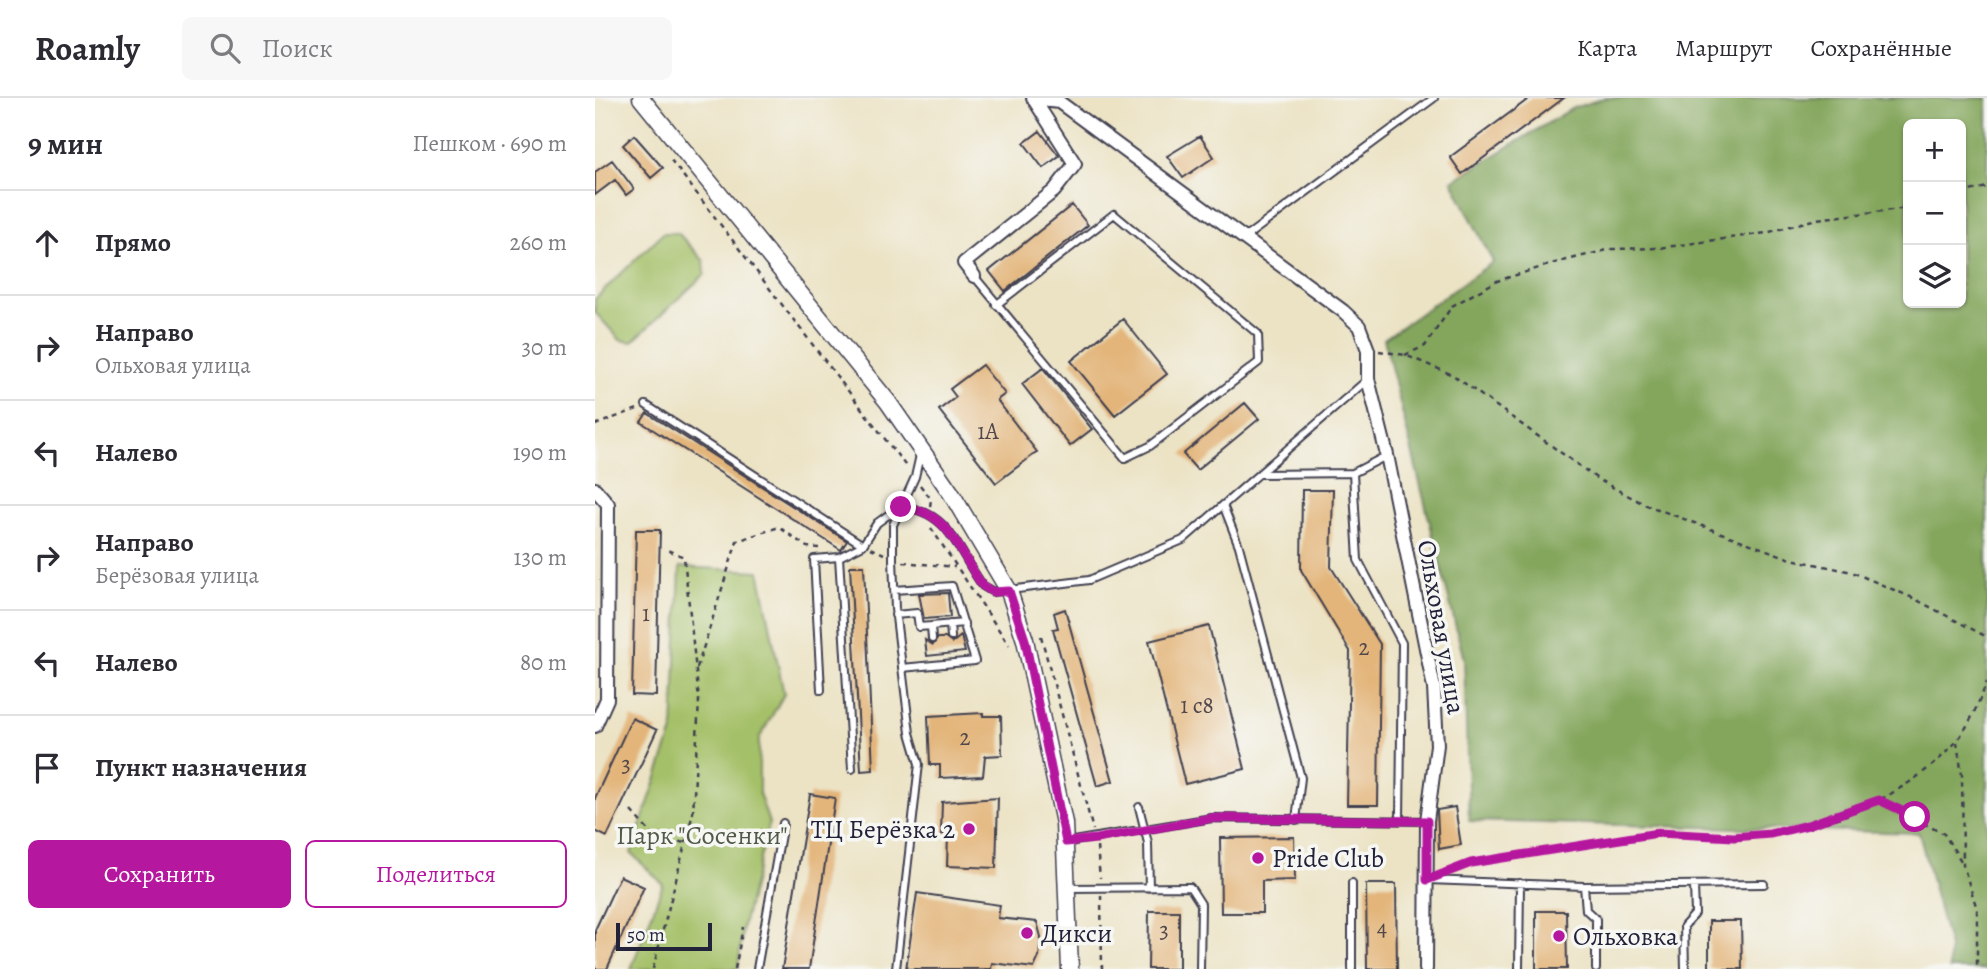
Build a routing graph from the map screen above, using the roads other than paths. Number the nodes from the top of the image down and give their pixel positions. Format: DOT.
graph roads {
  1 [pos="641,98"];
  2 [pos="1033,98"];
  3 [pos="1434,98"];
  4 [pos="1244,238"];
  5 [pos="974,276"];
  6 [pos="996,304"];
  7 [pos="1368,379"];
  8 [pos="646,405"];
  9 [pos="921,450"];
  10 [pos="1387,455"];
  11 [pos="1353,473"];
  12 [pos="1259,474"];
  13 [pos="595,489"];
  14 [pos="1223,505"];
  15 [pos="901,507"];
  16 [pos="896,516"];
  17 [pos="863,545"];
  18 [pos="839,557"];
  19 [pos="894,590"];
  20 [pos="1009,591"];
  21 [pos="895,615"];
  22 [pos="964,623"];
  23 [pos="950,624"];
  24 [pos="931,626"];
  25 [pos="951,637"];
  26 [pos="932,639"];
  27 [pos="952,653"];
  28 [pos="934,655"];
  29 [pos="953,663"];
  30 [pos="935,665"];
  31 [pos="902,668"];
  32 [pos="821,690"];
  33 [pos="595,726"];
  34 [pos="852,769"];
  35 [pos="1139,807"];
  36 [pos="1296,820"];
  37 [pos="1400,821"];
  38 [pos="1427,821"];
  39 [pos="782,823"];
  40 [pos="1145,830"];
  41 [pos="1066,842"];
  42 [pos="1427,880"];
  43 [pos="1352,883"];
  44 [pos="1520,883"];
  45 [pos="1764,884"];
  46 [pos="1695,885"];
  47 [pos="1584,886"];
  48 [pos="1067,887"];
  49 [pos="1149,887"];
  50 [pos="757,969"];
  51 [pos="896,969"];
  52 [pos="1070,969"];
  53 [pos="1200,969"];
  54 [pos="1352,969"];
  55 [pos="1426,969"];
  56 [pos="1519,969"];
  57 [pos="1596,969"];
  58 [pos="1685,969"];
  1 -- 9 [label="street"];
  2 -- 4 [label="street"];
  2 -- 5 [label="street"];
  3 -- 4 [label="lane"];
  4 -- 7 [label="street, Ольховая улица"];
  5 -- 6 [label="lane"];
  6 -- 6 [label="lane"];
  7 -- 10 [label="street, Ольховая улица"];
  7 -- 12 [label="lane"];
  8 -- 17 [label="lane"];
  9 -- 15 [label="lane"];
  9 -- 20 [label="street"];
  10 -- 11 [label="lane"];
  10 -- 38 [label="street, Ольховая улица"];
  11 -- 12 [label="lane"];
  11 -- 37 [label="lane"];
  12 -- 14 [label="lane"];
  13 -- 33 [label="street"];
  14 -- 20 [label="lane"];
  14 -- 36 [label="lane"];
  15 -- 16 [label="lane"];
  15 -- 20 [label="lane"];
  16 -- 17 [label="lane"];
  16 -- 19 [label="lane"];
  17 -- 18 [label="lane"];
  18 -- 32 [label="lane"];
  18 -- 34 [label="lane"];
  19 -- 21 [label="lane"];
  19 -- 22 [label="lane"];
  20 -- 41 [label="street"];
  21 -- 24 [label="lane"];
  21 -- 31 [label="lane"];
  22 -- 23 [label="lane"];
  22 -- 29 [label="lane"];
  23 -- 24 [label="lane"];
  23 -- 25 [label="lane"];
  24 -- 26 [label="lane"];
  27 -- 29 [label="lane"];
  28 -- 30 [label="lane"];
  29 -- 30 [label="lane"];
  30 -- 31 [label="lane"];
  31 -- 51 [label="lane"];
  35 -- 40 [label="lane"];
  36 -- 37 [label="lane"];
  36 -- 40 [label="lane"];
  37 -- 38 [label="lane"];
  38 -- 42 [label="street, Ольховая улица"];
  39 -- 50 [label="lane"];
  40 -- 41 [label="lane"];
  40 -- 49 [label="lane"];
  41 -- 48 [label="street"];
  42 -- 44 [label="lane"];
  42 -- 55 [label="street, Ольховая улица"];
  43 -- 54 [label="lane"];
  44 -- 47 [label="lane"];
  44 -- 56 [label="lane"];
  45 -- 46 [label="lane"];
  46 -- 47 [label="lane"];
  46 -- 58 [label="lane"];
  47 -- 57 [label="lane"];
  48 -- 49 [label="lane"];
  48 -- 52 [label="street"];
  49 -- 53 [label="lane"];
}
